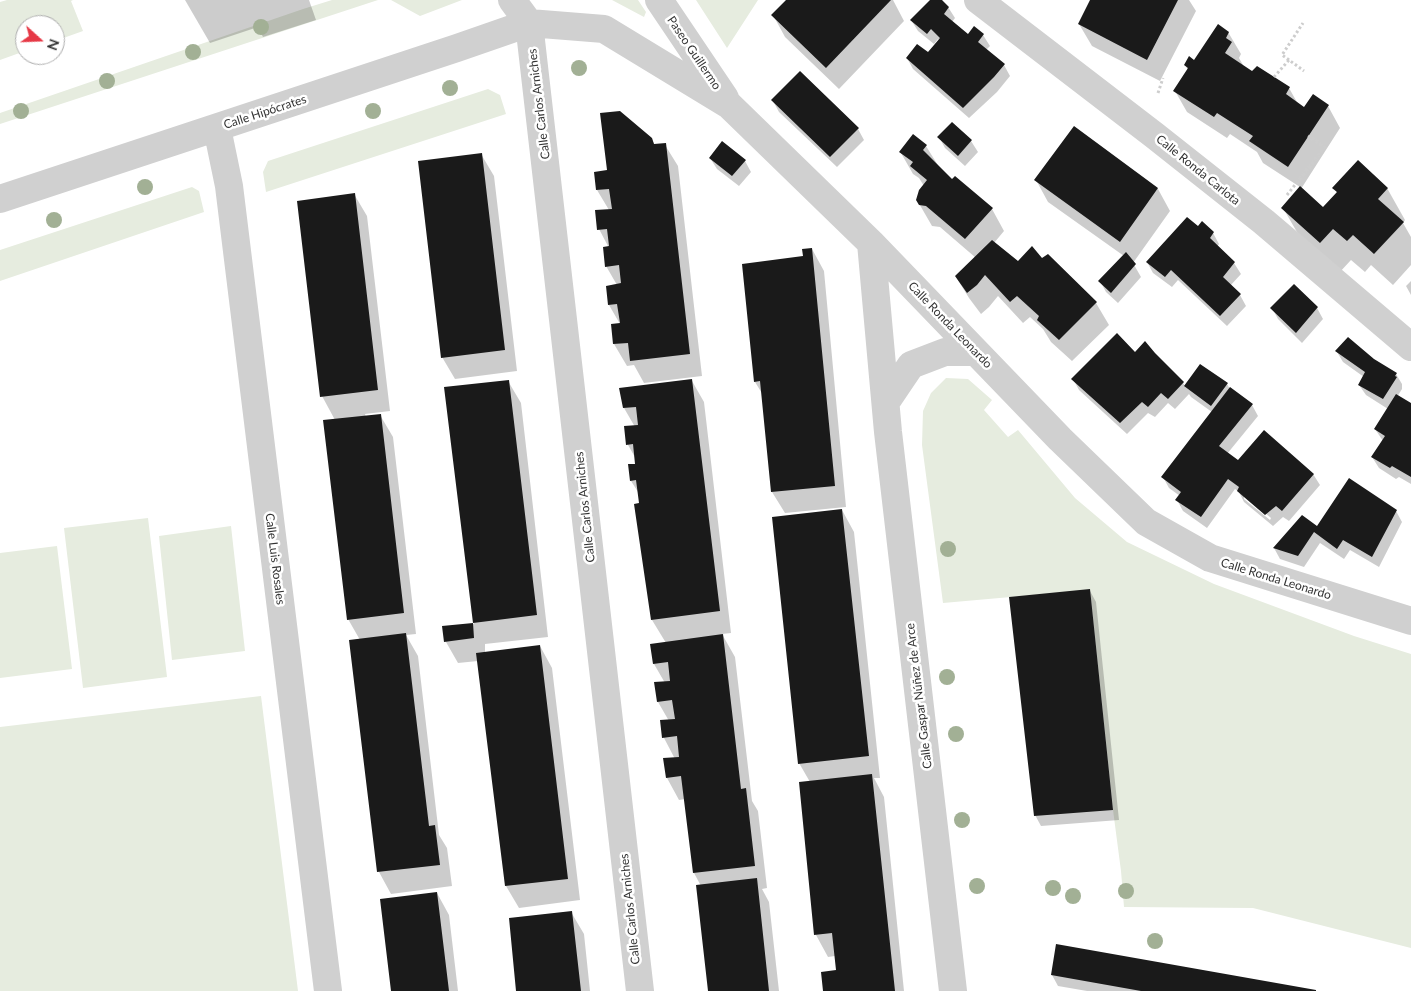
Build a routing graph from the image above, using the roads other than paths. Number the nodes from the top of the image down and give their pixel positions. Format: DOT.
graph roads {
  1 [pos="512,0"];
  2 [pos="659,0"];
  3 [pos="978,0"];
  4 [pos="529,22"];
  5 [pos="729,106"];
  6 [pos="216,128"];
  7 [pos="0,198"];
  8 [pos="871,243"];
  9 [pos="1411,347"];
  10 [pos="976,352"];
  11 [pos="886,402"];
  12 [pos="1411,621"];
  13 [pos="328,991"];
  14 [pos="640,991"];
  15 [pos="953,991"];
  1 -- 4 [label="street"];
  2 -- 5 [label="street, Paseo Guillermo"];
  3 -- 9 [label="street, Calle Ronda Carlota"];
  4 -- 5 [label="street, Calle Ronda Leonardo"];
  4 -- 6 [label="street, Calle Hipócrates"];
  4 -- 14 [label="street, Calle Carlos Arniches"];
  5 -- 8 [label="street, Calle Ronda Leonardo"];
  6 -- 7 [label="street, Calle Hipócrates"];
  6 -- 13 [label="street, Calle Luis Rosales"];
  8 -- 10 [label="street, Calle Ronda Leonardo"];
  8 -- 11 [label="street, Calle Gaspar Núñez de Arce"];
  10 -- 11 [label="street"];
  10 -- 12 [label="street, Calle Ronda Leonardo"];
  11 -- 15 [label="street, Calle Gaspar Núñez de Arce"];
}
